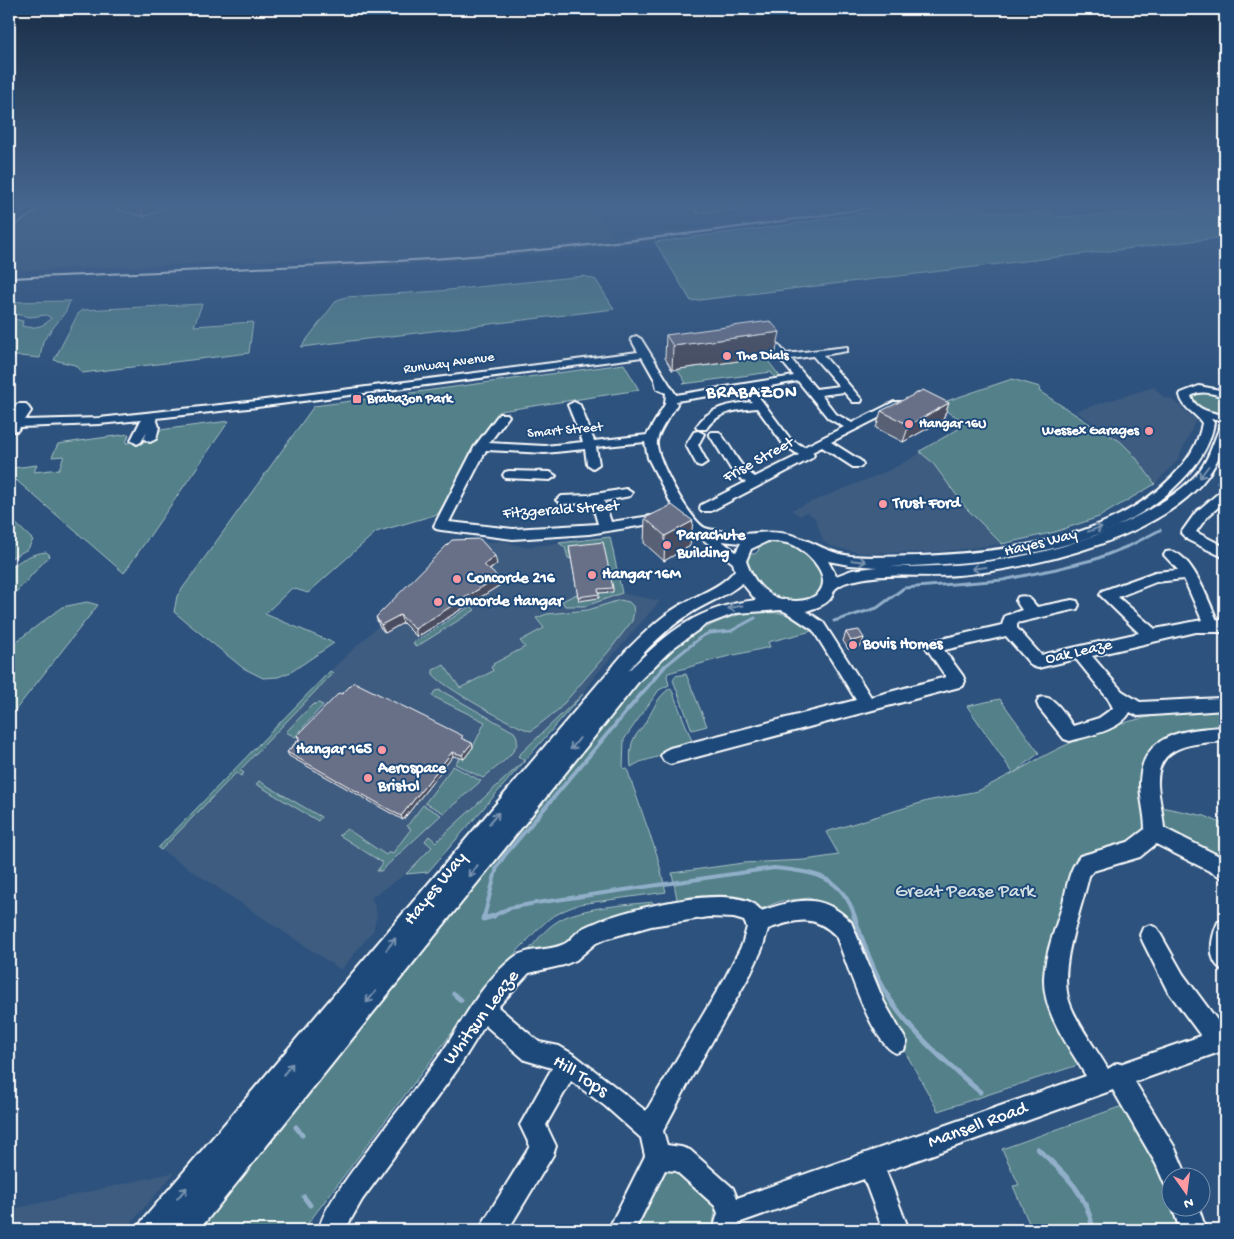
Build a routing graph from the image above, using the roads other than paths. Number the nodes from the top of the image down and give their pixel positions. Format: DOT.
graph roads {
  1 [pos="636,339"];
  2 [pos="748,340"];
  3 [pos="844,349"];
  4 [pos="816,353"];
  5 [pos="645,354"];
  6 [pos="783,357"];
  7 [pos="800,378"];
  8 [pos="746,388"];
  9 [pos="847,388"];
  10 [pos="1225,388"];
  11 [pos="1209,390"];
  12 [pos="812,393"];
  13 [pos="890,394"];
  14 [pos="1225,394"];
  15 [pos="670,398"];
  16 [pos="857,400"];
  17 [pos="759,404"];
  18 [pos="574,405"];
  19 [pos="1201,412"];
  20 [pos="503,416"];
  21 [pos="1225,418"];
  22 [pos="148,421"];
  23 [pos="852,427"];
  24 [pos="11,428"];
  25 [pos="1225,429"];
  26 [pos="700,430"];
  27 [pos="150,439"];
  28 [pos="651,439"];
  29 [pos="137,440"];
  30 [pos="822,442"];
  31 [pos="590,445"];
  32 [pos="481,446"];
  33 [pos="803,452"];
  34 [pos="701,462"];
  35 [pos="530,463"];
  36 [pos="593,464"];
  37 [pos="857,464"];
  38 [pos="509,475"];
  39 [pos="550,476"];
  40 [pos="754,483"];
  41 [pos="626,493"];
  42 [pos="597,498"];
  43 [pos="562,500"];
  44 [pos="1223,501"];
  45 [pos="706,508"];
  46 [pos="683,513"];
  47 [pos="606,528"];
  48 [pos="699,530"];
  49 [pos="761,538"];
  50 [pos="812,550"];
  51 [pos="1225,553"];
  52 [pos="1171,555"];
  53 [pos="741,566"];
  54 [pos="1190,572"];
  55 [pos="831,585"];
  56 [pos="821,600"];
  57 [pos="1023,601"];
  58 [pos="1072,605"];
  59 [pos="787,606"];
  60 [pos="1033,613"];
  61 [pos="818,626"];
  62 [pos="1219,626"];
  63 [pos="1009,630"];
  64 [pos="1152,636"];
  65 [pos="1080,653"];
  66 [pos="1116,696"];
  67 [pos="1044,703"];
  68 [pos="867,704"];
  69 [pos="1220,705"];
  70 [pos="1225,734"];
  71 [pos="670,756"];
  72 [pos="1155,833"];
  73 [pos="1225,869"];
  74 [pos="758,922"];
  75 [pos="1225,929"];
  76 [pos="1150,935"];
  77 [pos="1225,960"];
  78 [pos="484,1010"];
  79 [pos="1222,1040"];
  80 [pos="896,1042"];
  81 [pos="568,1064"];
  82 [pos="1109,1078"];
  83 [pos="651,1131"];
  84 [pos="658,1157"];
  85 [pos="871,1163"];
  86 [pos="1170,1166"];
  87 [pos="1188,1216"];
  88 [pos="728,1221"];
  89 [pos="151,1230"];
  90 [pos="182,1230"];
  91 [pos="334,1230"];
  92 [pos="493,1230"];
  93 [pos="621,1230"];
  94 [pos="896,1230"];
  95 [pos="1193,1230"];
  1 -- 5 [label="street"];
  2 -- 6 [label="street"];
  3 -- 4 [label="street"];
  4 -- 6 [label="street"];
  4 -- 9 [label="street"];
  5 -- 15 [label="street"];
  5 -- 22 [label="street, Runway Avenue"];
  6 -- 7 [label="street"];
  7 -- 8 [label="street"];
  7 -- 12 [label="street"];
  8 -- 15 [label="street"];
  8 -- 17 [label="street"];
  9 -- 12 [label="street"];
  9 -- 16 [label="street"];
  10 -- 11 [label="street"];
  11 -- 14 [label="street"];
  11 -- 19 [label="street"];
  12 -- 23 [label="street"];
  13 -- 23 [label="street, Frise Street"];
  15 -- 28 [label="street"];
  17 -- 26 [label="street"];
  17 -- 33 [label="street"];
  18 -- 31 [label="street"];
  19 -- 21 [label="street"];
  50 -- 19 [label="street, Hayes Way, one-way"];
  20 -- 32 [label="street"];
  22 -- 24 [label="street, Runway Avenue"];
  22 -- 27 [label="street"];
  22 -- 29 [label="street"];
  23 -- 30 [label="street, Frise Street"];
  25 -- 55 [label="street, Hayes Way, one-way"];
  26 -- 34 [label="street"];
  26 -- 40 [label="street"];
  28 -- 31 [label="street, Smart Street"];
  28 -- 46 [label="street"];
  30 -- 33 [label="street, Frise Street"];
  30 -- 37 [label="street"];
  31 -- 35 [label="street, Smart Street"];
  31 -- 36 [label="street"];
  32 -- 35 [label="street, Smart Street"];
  32 -- 47 [label="street, Fitzgerald Street"];
  33 -- 40 [label="street, Frise Street"];
  35 -- 38 [label="street"];
  35 -- 39 [label="street"];
  40 -- 45 [label="street, Frise Street"];
  41 -- 42 [label="street"];
  42 -- 43 [label="street"];
  42 -- 47 [label="street"];
  44 -- 51 [label="street"];
  46 -- 47 [label="street, Fitzgerald Street"];
  46 -- 48 [label="street"];
  48 -- 49 [label="street"];
  48 -- 53 [label="street"];
  49 -- 50 [label="street"];
  49 -- 53 [label="street"];
  50 -- 55 [label="street"];
  52 -- 54 [label="street"];
  53 -- 59 [label="street"];
  89 -- 53 [label="street, Hayes Way, one-way"];
  54 -- 62 [label="street"];
  54 -- 64 [label="street"];
  55 -- 56 [label="street"];
  56 -- 59 [label="street"];
  56 -- 61 [label="street"];
  57 -- 60 [label="street"];
  58 -- 60 [label="street"];
  59 -- 61 [label="street"];
  59 -- 90 [label="street, Hayes Way, one-way"];
  60 -- 63 [label="street"];
  61 -- 68 [label="street"];
  62 -- 64 [label="street, Oak Leaze"];
  63 -- 65 [label="street, Oak Leaze"];
  63 -- 68 [label="street"];
  64 -- 65 [label="street, Oak Leaze"];
  65 -- 66 [label="street"];
  66 -- 67 [label="street"];
  66 -- 69 [label="street"];
  68 -- 71 [label="street"];
  70 -- 72 [label="street"];
  72 -- 73 [label="street"];
  72 -- 82 [label="street"];
  74 -- 78 [label="street, Whitsun Leaze"];
  74 -- 80 [label="street"];
  74 -- 83 [label="street"];
  75 -- 77 [label="street"];
  76 -- 79 [label="street"];
  78 -- 81 [label="street, Hill Tops"];
  78 -- 91 [label="street, Whitsun Leaze"];
  79 -- 82 [label="street, Mansell Road"];
  81 -- 83 [label="street, Hill Tops"];
  81 -- 92 [label="street"];
  82 -- 85 [label="street, Mansell Road"];
  82 -- 86 [label="street"];
  83 -- 84 [label="street"];
  84 -- 88 [label="street, Mansell Road"];
  84 -- 93 [label="street"];
  85 -- 88 [label="street, Mansell Road"];
  85 -- 94 [label="street"];
  87 -- 95 [label="street"];
}
